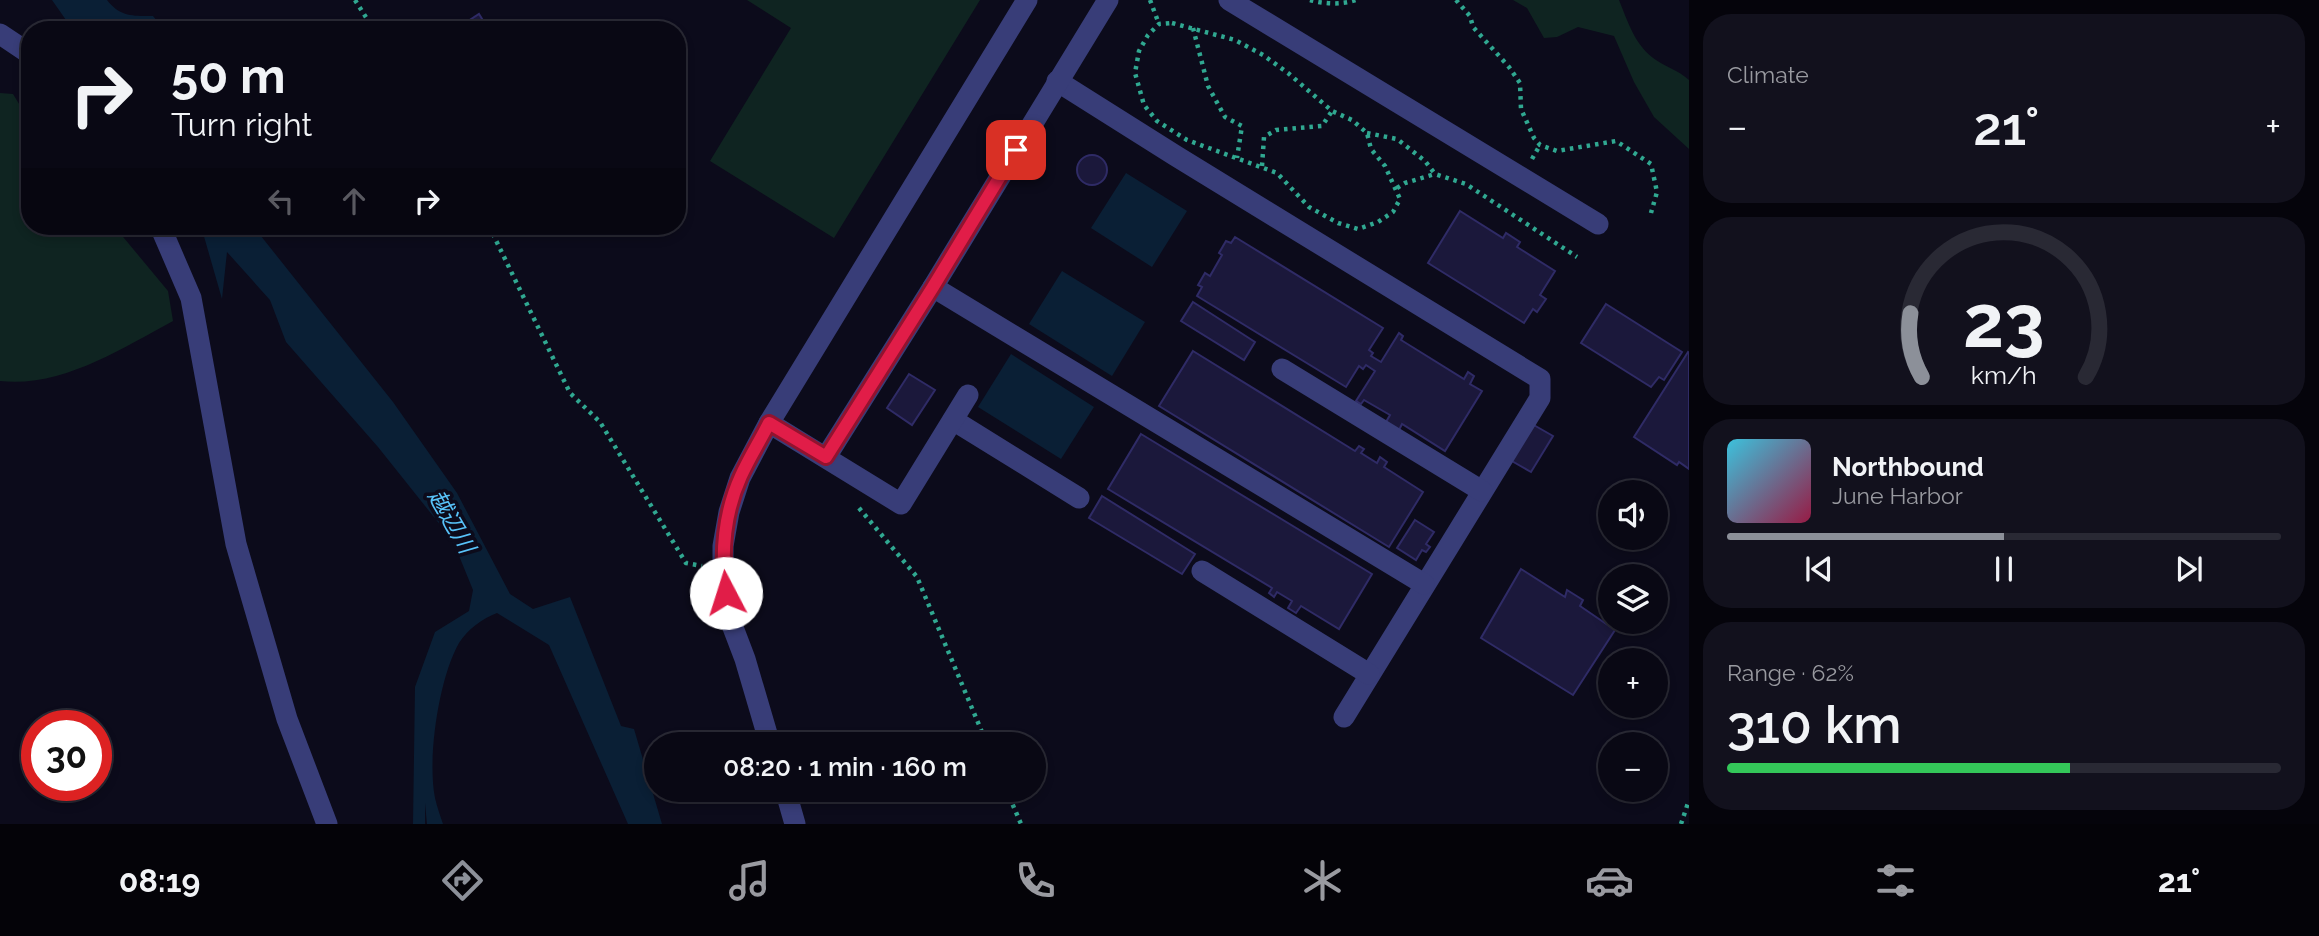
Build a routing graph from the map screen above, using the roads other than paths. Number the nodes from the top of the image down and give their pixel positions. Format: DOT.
graph roads {
  1 [pos="1027,0"];
  2 [pos="1108,0"];
  3 [pos="1229,0"];
  4 [pos="0,34"];
  5 [pos="21,48"];
  6 [pos="1057,81"];
  7 [pos="1598,224"];
  8 [pos="164,235"];
  9 [pos="933,287"];
  10 [pos="1282,369"];
  11 [pos="968,395"];
  12 [pos="953,420"];
  13 [pos="769,423"];
  14 [pos="826,457"];
  15 [pos="1482,491"];
  16 [pos="1079,498"];
  17 [pos="1202,571"];
  18 [pos="1424,584"];
  19 [pos="1369,674"];
  20 [pos="1344,717"];
  21 [pos="766,732"];
  22 [pos="789,802"];
  23 [pos="327,824"];
  24 [pos="795,824"];
  1 -- 13 [label="street"];
  2 -- 6 [label="street"];
  3 -- 7 [label="street"];
  4 -- 5 [label="street"];
  6 -- 9 [label="street"];
  6 -- 15 [label="street"];
  8 -- 23 [label="street"];
  9 -- 14 [label="street"];
  9 -- 18 [label="street"];
  10 -- 15 [label="street"];
  11 -- 12 [label="street"];
  12 -- 14 [label="street"];
  12 -- 16 [label="street"];
  13 -- 14 [label="street"];
  13 -- 21 [label="street"];
  15 -- 18 [label="street"];
  17 -- 19 [label="street"];
  18 -- 19 [label="street"];
  19 -- 20 [label="street"];
  22 -- 24 [label="street"];
}
